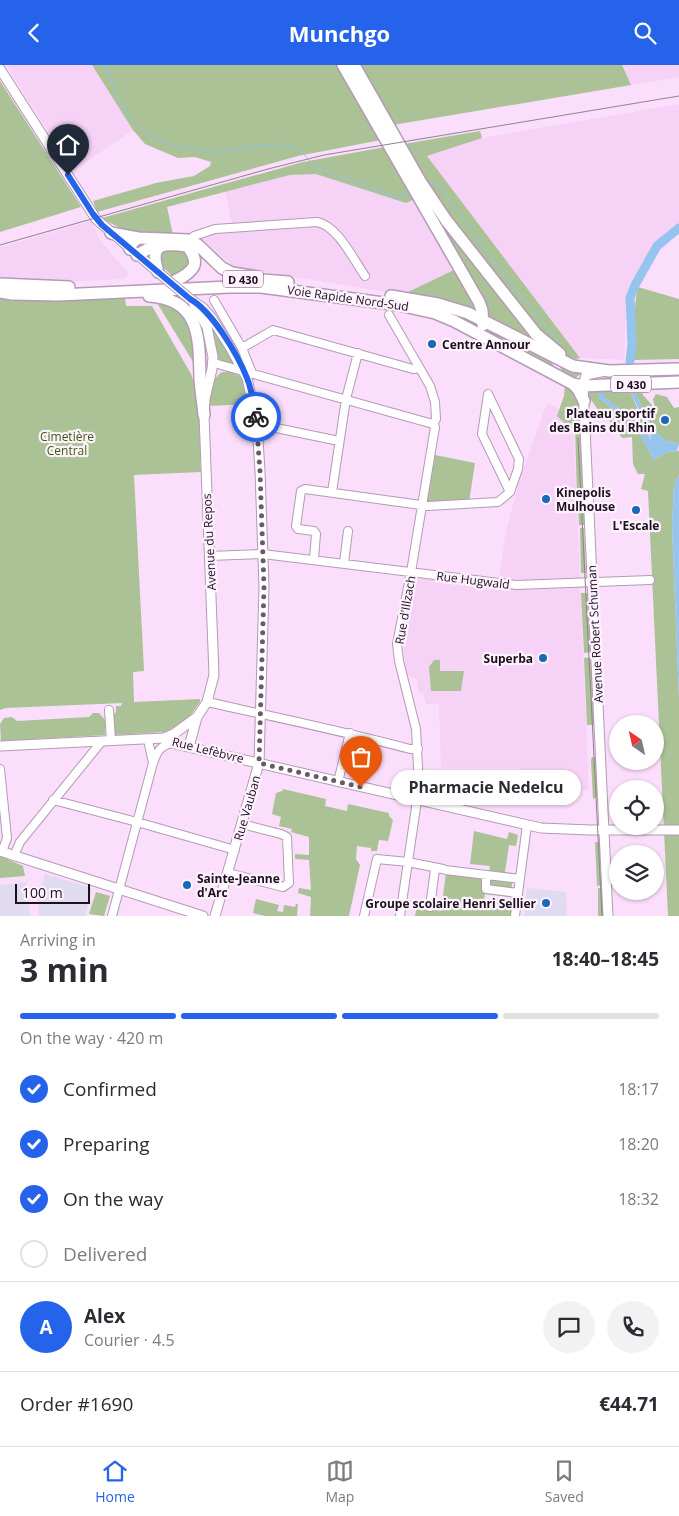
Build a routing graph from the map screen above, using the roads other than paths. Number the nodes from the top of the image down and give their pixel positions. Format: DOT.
graph roads {
  1 [pos="343,65"];
  2 [pos="354,65"];
  3 [pos="0,69"];
  4 [pos="416,183"];
  5 [pos="422,193"];
  6 [pos="111,233"];
  7 [pos="138,238"];
  8 [pos="188,243"];
  9 [pos="164,245"];
  10 [pos="133,252"];
  11 [pos="159,273"];
  12 [pos="365,276"];
  13 [pos="267,279"];
  14 [pos="176,281"];
  15 [pos="0,284"];
  16 [pos="0,292"];
  17 [pos="115,293"];
  18 [pos="190,299"];
  19 [pos="214,299"];
  20 [pos="388,315"];
  21 [pos="483,319"];
  22 [pos="484,337"];
  23 [pos="242,348"];
  24 [pos="358,353"];
  25 [pos="214,363"];
  26 [pos="419,369"];
  27 [pos="679,369"];
  28 [pos="604,370"];
  29 [pos="248,372"];
  30 [pos="679,382"];
  31 [pos="578,385"];
  32 [pos="346,399"];
  33 [pos="584,401"];
  34 [pos="204,415"];
  35 [pos="257,424"];
  36 [pos="433,424"];
  37 [pos="339,441"];
  38 [pos="332,492"];
  39 [pos="510,492"];
  40 [pos="422,505"];
  41 [pos="348,531"];
  42 [pos="263,553"];
  43 [pos="209,556"];
  44 [pos="314,559"];
  45 [pos="344,563"];
  46 [pos="411,572"];
  47 [pos="650,581"];
  48 [pos="592,583"];
  49 [pos="207,701"];
  50 [pos="109,710"];
  51 [pos="261,715"];
  52 [pos="196,717"];
  53 [pos="350,733"];
  54 [pos="106,740"];
  55 [pos="148,740"];
  56 [pos="168,741"];
  57 [pos="0,746"];
  58 [pos="189,747"];
  59 [pos="418,749"];
  60 [pos="153,763"];
  61 [pos="259,763"];
  62 [pos="0,769"];
  63 [pos="338,782"];
  64 [pos="53,800"];
  65 [pos="418,800"];
  66 [pos="137,822"];
  67 [pos="242,824"];
  68 [pos="527,825"];
  69 [pos="605,829"];
  70 [pos="679,830"];
  71 [pos="235,851"];
  72 [pos="1,852"];
  73 [pos="14,856"];
  74 [pos="408,862"];
  75 [pos="441,869"];
  76 [pos="228,873"];
  77 [pos="486,875"];
  78 [pos="520,879"];
  79 [pos="119,889"];
  80 [pos="518,893"];
  81 [pos="430,907"];
  82 [pos="112,916"];
  83 [pos="204,916"];
  84 [pos="215,916"];
  85 [pos="364,916"];
  86 [pos="400,916"];
  87 [pos="515,916"];
  88 [pos="608,916"];
  1 -- 4 [label="highway"];
  2 -- 4 [label="highway"];
  3 -- 6 [label="main road, Rue Vauban"];
  4 -- 5 [label="highway"];
  5 -- 21 [label="highway"];
  5 -- 28 [label="highway"];
  6 -- 7 [label="highway"];
  6 -- 10 [label="main road, Rue Vauban"];
  7 -- 8 [label="highway"];
  7 -- 10 [label="highway"];
  8 -- 9 [label="highway"];
  8 -- 12 [label="street"];
  8 -- 13 [label="highway"];
  8 -- 14 [label="highway"];
  9 -- 10 [label="highway"];
  9 -- 11 [label="highway"];
  10 -- 11 [label="main road, Rue Vauban"];
  11 -- 18 [label="main road, Rue Vauban, bridge"];
  13 -- 14 [label="highway, Voie Rapide Nord-Sud / D 430"];
  13 -- 21 [label="highway, Voie Rapide Nord-Sud / D 430"];
  14 -- 15 [label="highway, Voie Rapide Nord-Sud / D 430"];
  16 -- 17 [label="highway, Voie Rapide Nord-Sud / D 430"];
  17 -- 22 [label="highway, Voie Rapide Nord-Sud / D 430"];
  17 -- 34 [label="highway"];
  18 -- 25 [label="main road"];
  18 -- 29 [label="main road, Rue Vauban"];
  19 -- 23 [label="street, Rue Vauban"];
  20 -- 26 [label="street, Rue d'Illzach"];
  21 -- 22 [label="highway"];
  21 -- 28 [label="highway, Voie Rapide Nord-Sud / D 430"];
  22 -- 31 [label="highway, Voie Rapide Nord-Sud / D 430"];
  23 -- 24 [label="street"];
  23 -- 29 [label="street, Rue Vauban"];
  24 -- 26 [label="street"];
  24 -- 32 [label="street"];
  25 -- 29 [label="street"];
  25 -- 34 [label="main road, Avenue du Repos"];
  26 -- 36 [label="street, Rue d'Illzach"];
  27 -- 28 [label="highway, Voie Rapide Nord-Sud / D 430"];
  28 -- 31 [label="main road"];
  29 -- 32 [label="street"];
  29 -- 35 [label="main road, Rue Vauban"];
  30 -- 31 [label="highway, D 430"];
  31 -- 33 [label="highway"];
  32 -- 36 [label="street"];
  32 -- 37 [label="street"];
  33 -- 48 [label="main road, Avenue Robert Schuman"];
  34 -- 43 [label="main road, Avenue du Repos"];
  35 -- 37 [label="street"];
  35 -- 42 [label="main road, Rue Vauban"];
  36 -- 40 [label="street, Rue d'Illzach"];
  37 -- 38 [label="street"];
  38 -- 40 [label="street"];
  38 -- 44 [label="street"];
  39 -- 39 [label="street"];
  39 -- 40 [label="street"];
  40 -- 46 [label="street, Rue d'Illzach"];
  41 -- 45 [label="street"];
  42 -- 43 [label="street, Rue Hugwald"];
  42 -- 44 [label="street, Rue Hugwald"];
  42 -- 51 [label="main road, Rue Vauban"];
  43 -- 49 [label="main road, Avenue du Repos"];
  44 -- 45 [label="street, Rue Hugwald"];
  45 -- 46 [label="street, Rue Hugwald"];
  46 -- 48 [label="street, Rue Hugwald"];
  46 -- 59 [label="street, Rue d'Illzach"];
  47 -- 48 [label="street, Rue Hugwald"];
  48 -- 69 [label="main road, Avenue Robert Schuman"];
  49 -- 51 [label="street"];
  49 -- 52 [label="main road, Avenue du Repos"];
  50 -- 54 [label="street"];
  51 -- 53 [label="street"];
  51 -- 61 [label="main road, Rue Vauban"];
  52 -- 56 [label="main road, Avenue du Repos"];
  52 -- 58 [label="main road, Avenue du Repos"];
  53 -- 59 [label="street"];
  53 -- 63 [label="street"];
  54 -- 55 [label="main road, Rue Lefèbvre"];
  54 -- 57 [label="main road, Rue Lefèbvre"];
  54 -- 64 [label="street"];
  55 -- 56 [label="main road, Rue Lefèbvre"];
  55 -- 60 [label="street"];
  56 -- 58 [label="main road, Rue Lefèbvre"];
  56 -- 60 [label="street"];
  58 -- 61 [label="main road, Rue Lefèbvre"];
  59 -- 65 [label="street, Rue d'Illzach"];
  60 -- 66 [label="street"];
  61 -- 63 [label="main road, Rue Lefèbvre"];
  61 -- 67 [label="main road, Rue Vauban"];
  62 -- 72 [label="street"];
  63 -- 65 [label="main road, Rue Lefèbvre"];
  64 -- 66 [label="street"];
  64 -- 73 [label="street"];
  65 -- 68 [label="main road, Rue Lefèbvre"];
  65 -- 74 [label="street, Rue d'Illzach"];
  66 -- 71 [label="street"];
  66 -- 79 [label="street"];
  67 -- 71 [label="main road, Rue Vauban"];
  67 -- 76 [label="street"];
  68 -- 69 [label="main road, Rue Lefèbvre"];
  68 -- 78 [label="street"];
  69 -- 70 [label="main road, Rue Lefèbvre"];
  69 -- 88 [label="main road, Avenue Robert Schuman"];
  71 -- 76 [label="main road, Rue Vauban"];
  72 -- 73 [label="main road"];
  73 -- 79 [label="main road"];
  74 -- 75 [label="street"];
  74 -- 85 [label="street"];
  74 -- 86 [label="street, Rue d'Illzach"];
  75 -- 77 [label="street"];
  75 -- 81 [label="street"];
  76 -- 84 [label="main road, Rue Vauban"];
  77 -- 78 [label="street"];
  77 -- 80 [label="street"];
  78 -- 80 [label="street"];
  79 -- 82 [label="street"];
  79 -- 83 [label="main road"];
  80 -- 87 [label="street"];
}
